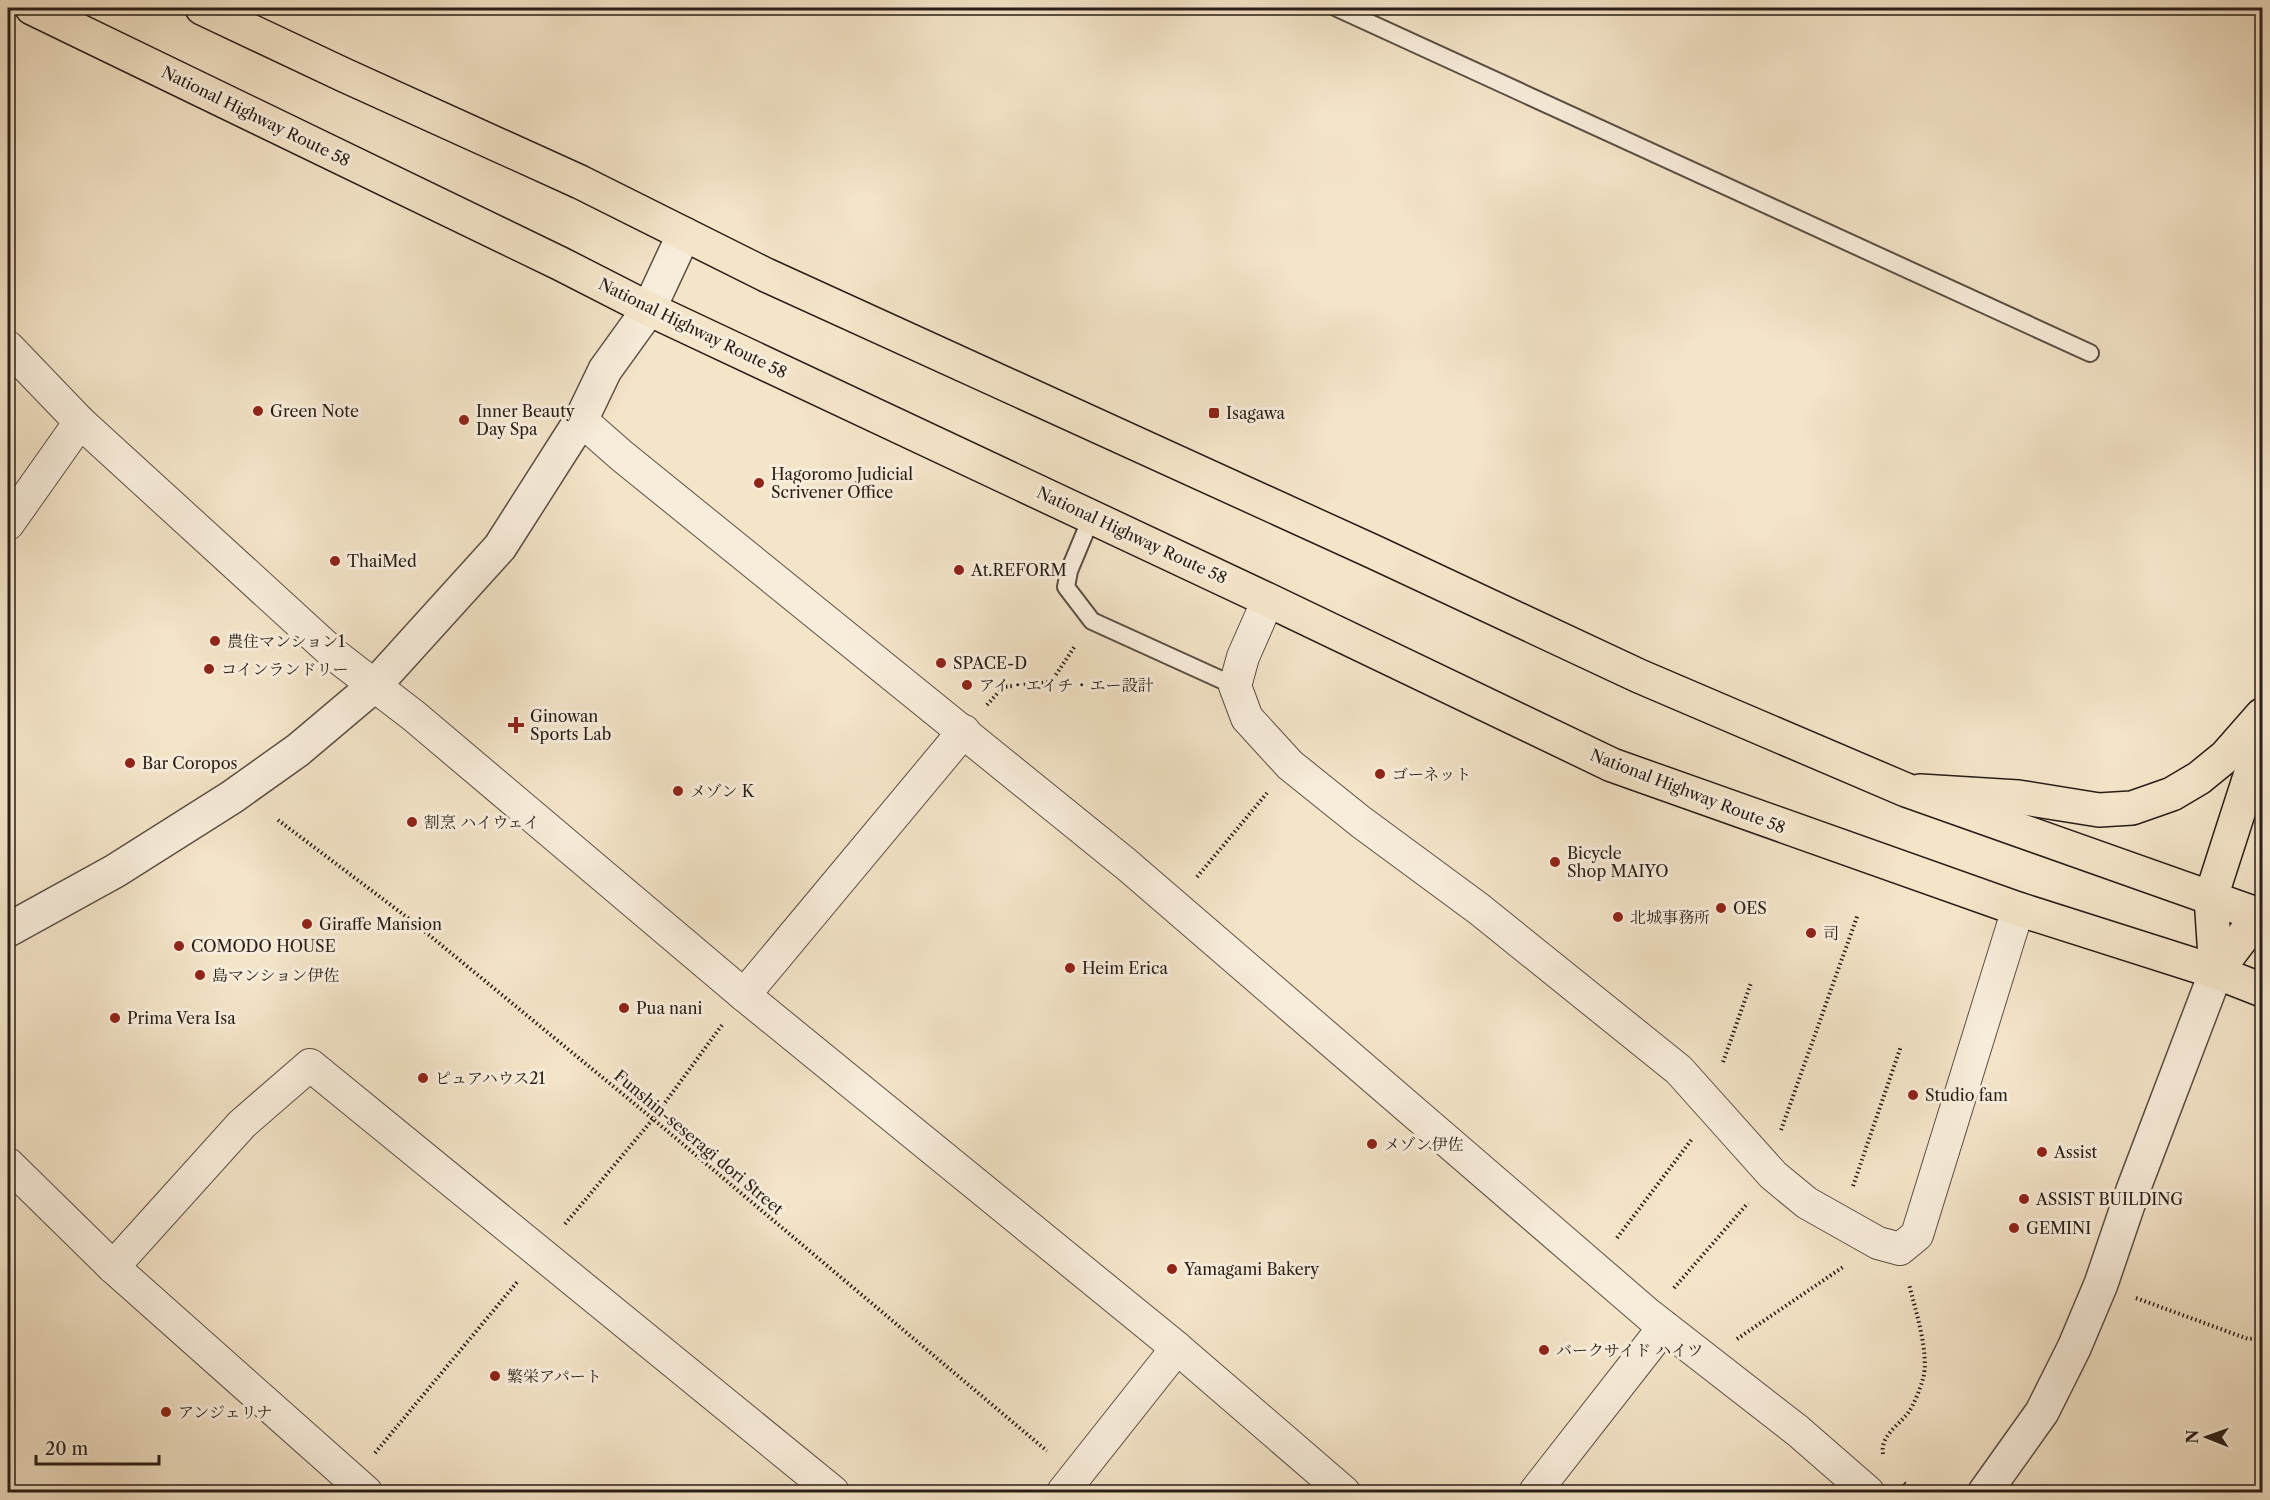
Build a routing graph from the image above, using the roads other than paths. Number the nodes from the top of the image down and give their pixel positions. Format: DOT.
graph roads {
  1 [pos="32,8"];
  2 [pos="202,8"];
  3 [pos="1337,8"];
  4 [pos="684,234"];
  5 [pos="650,309"];
  6 [pos="8,347"];
  7 [pos="2090,353"];
  8 [pos="581,420"];
  9 [pos="80,422"];
  10 [pos="1092,516"];
  11 [pos="8,524"];
  12 [pos="1268,600"];
  13 [pos="375,685"];
  14 [pos="1235,686"];
  15 [pos="2262,715"];
  16 [pos="964,731"];
  17 [pos="2262,740"];
  18 [pos="1906,790"];
  19 [pos="2211,897"];
  20 [pos="2018,909"];
  21 [pos="2262,914"];
  22 [pos="8,930"];
  23 [pos="2216,972"];
  24 [pos="2262,990"];
  25 [pos="744,995"];
  26 [pos="8,1164"];
  27 [pos="113,1267"];
  28 [pos="1657,1321"];
  29 [pos="1177,1348"];
  30 [pos="1069,1484"];
  31 [pos="366,1492"];
  32 [pos="833,1492"];
  33 [pos="1344,1492"];
  34 [pos="1535,1492"];
  35 [pos="1868,1492"];
  36 [pos="1985,1492"];
  1 -- 5 [label="main road, National Highway Route 58"];
  2 -- 4 [label="main road"];
  3 -- 7 [label="lane"];
  4 -- 5 [label="street"];
  4 -- 18 [label="main road"];
  5 -- 8 [label="street"];
  5 -- 10 [label="main road, National Highway Route 58"];
  6 -- 9 [label="street"];
  8 -- 13 [label="street"];
  8 -- 16 [label="street"];
  9 -- 11 [label="street"];
  9 -- 13 [label="street"];
  10 -- 12 [label="main road, National Highway Route 58"];
  10 -- 14 [label="lane"];
  12 -- 14 [label="street"];
  12 -- 20 [label="main road, National Highway Route 58"];
  13 -- 22 [label="street"];
  13 -- 25 [label="street"];
  14 -- 20 [label="street"];
  15 -- 18 [label="main road"];
  16 -- 25 [label="street"];
  16 -- 28 [label="street"];
  17 -- 19 [label="main road"];
  18 -- 19 [label="main road"];
  19 -- 21 [label="main road"];
  19 -- 23 [label="main road"];
  20 -- 23 [label="main road, National Highway Route 58"];
  21 -- 23 [label="main road"];
  23 -- 24 [label="main road, National Highway Route 58"];
  23 -- 36 [label="street"];
  25 -- 29 [label="street"];
  26 -- 27 [label="street"];
  27 -- 31 [label="street"];
  27 -- 32 [label="street"];
  28 -- 34 [label="street"];
  28 -- 35 [label="street"];
  29 -- 30 [label="street"];
  29 -- 33 [label="street"];
}
